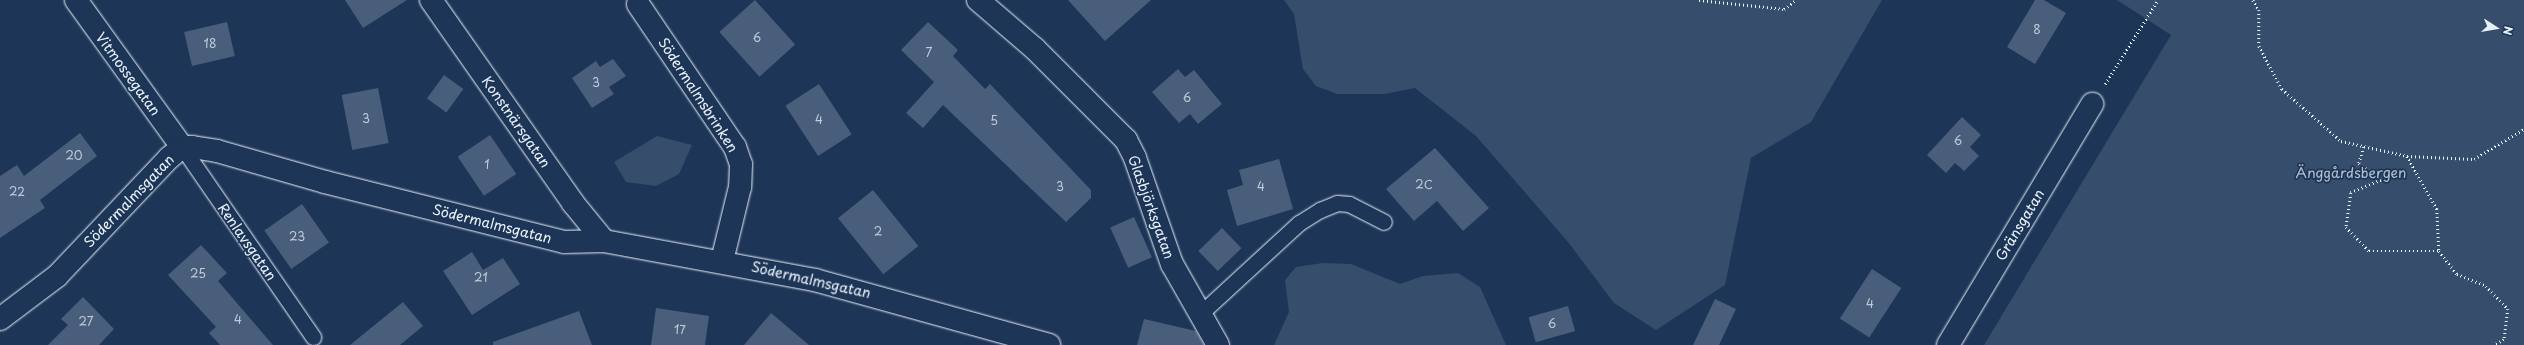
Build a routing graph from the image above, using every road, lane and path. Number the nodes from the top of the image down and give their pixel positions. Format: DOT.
graph roads {
  1 [pos="76,0"];
  2 [pos="431,0"];
  3 [pos="978,0"];
  4 [pos="1699,0"];
  5 [pos="1796,0"];
  6 [pos="2158,0"];
  7 [pos="2253,0"];
  8 [pos="638,4"];
  9 [pos="2092,104"];
  10 [pos="2524,129"];
  11 [pos="182,147"];
  12 [pos="2364,147"];
  13 [pos="2407,156"];
  14 [pos="1384,222"];
  15 [pos="604,241"];
  16 [pos="2439,251"];
  17 [pos="722,261"];
  18 [pos="1202,313"];
  19 [pos="0,319"];
  20 [pos="313,337"];
  21 [pos="1049,345"];
  22 [pos="1218,345"];
  23 [pos="1948,345"];
  24 [pos="2494,345"];
  1 -- 11 [label="street, Vitmossegatan"];
  2 -- 15 [label="street, Konstnärsgatan"];
  3 -- 18 [label="street, Glasbjörksgatan"];
  4 -- 5 [label="path"];
  6 -- 9 [label="path"];
  7 -- 12 [label="path"];
  8 -- 17 [label="street, Södermalmsbrinken"];
  9 -- 23 [label="street, Gränsgatan"];
  10 -- 13 [label="path"];
  11 -- 15 [label="street, Södermalmsgatan"];
  11 -- 19 [label="street, Södermalmsgatan"];
  11 -- 20 [label="lane, Renlavsgatan"];
  12 -- 13 [label="path"];
  12 -- 16 [label="path"];
  13 -- 16 [label="path"];
  14 -- 18 [label="lane"];
  15 -- 17 [label="street, Södermalmsgatan"];
  16 -- 24 [label="path"];
  17 -- 21 [label="street, Södermalmsgatan"];
  18 -- 22 [label="street, Glasbjörksgatan"];
}
